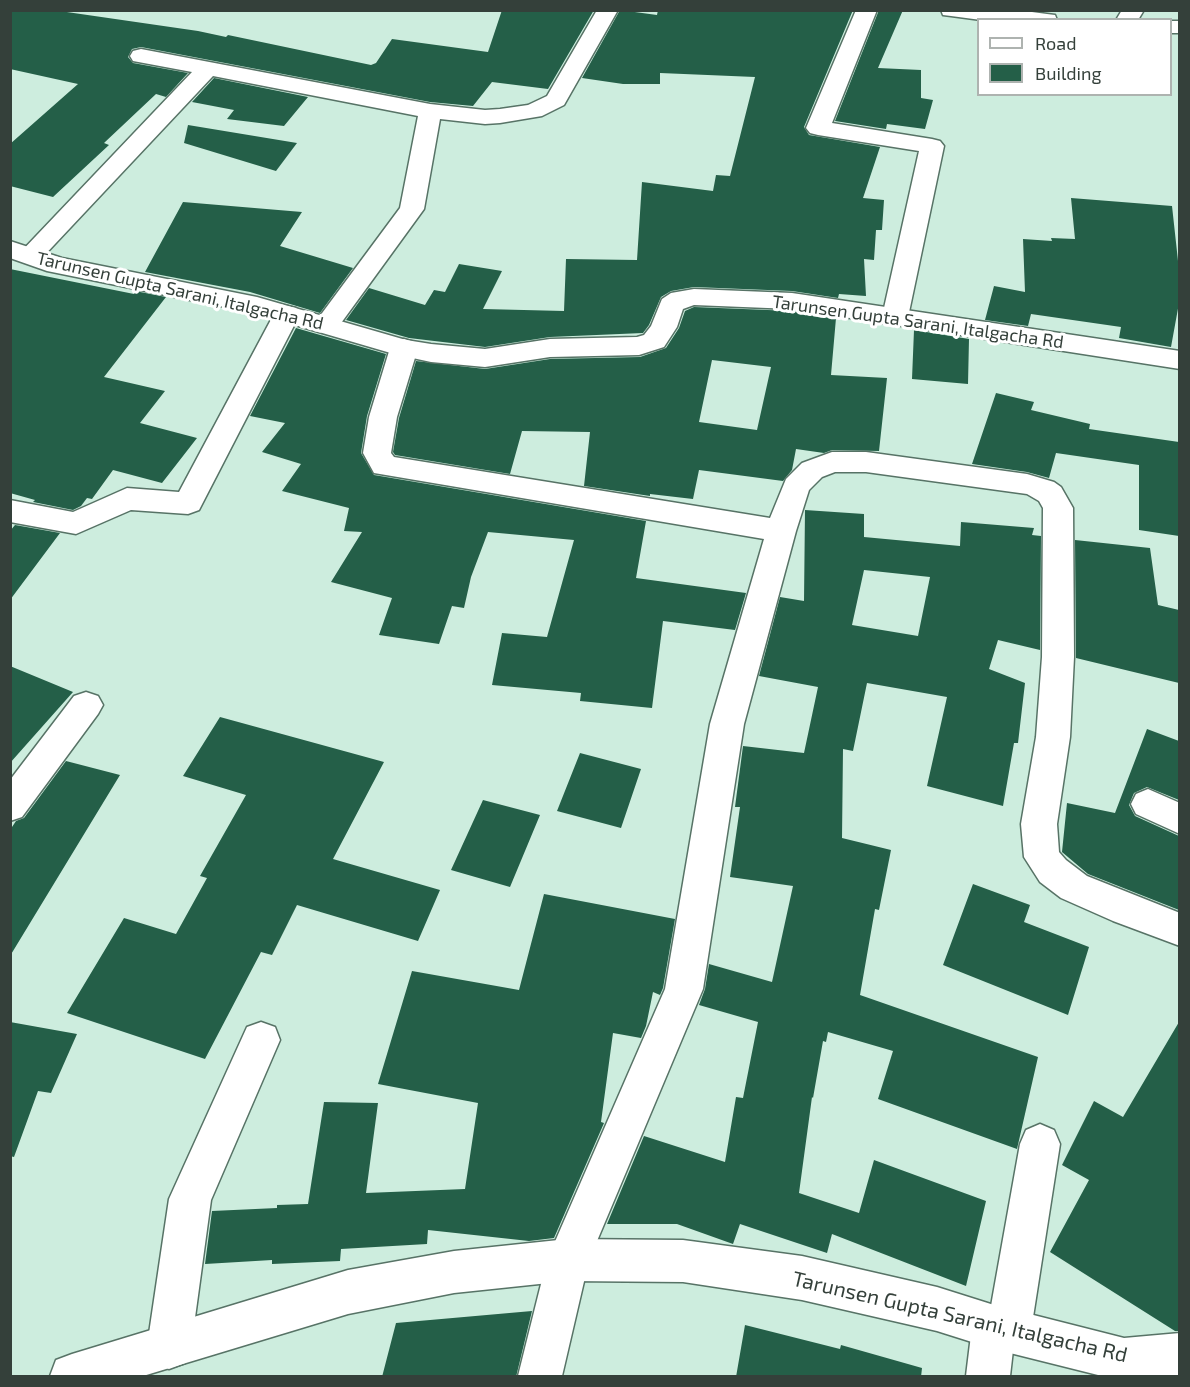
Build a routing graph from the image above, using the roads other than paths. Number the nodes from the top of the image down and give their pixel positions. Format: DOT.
graph roads {
  1 [pos="608,10"];
  2 [pos="867,10"];
  3 [pos="951,10"];
  4 [pos="1028,18"];
  5 [pos="141,56"];
  6 [pos="207,70"];
  7 [pos="430,111"];
  8 [pos="20,252"];
  9 [pos="287,314"];
  10 [pos="895,317"];
  11 [pos="327,324"];
  12 [pos="404,348"];
  13 [pos="1179,360"];
  14 [pos="10,511"];
  15 [pos="781,531"];
  16 [pos="87,705"];
  17 [pos="1148,804"];
  18 [pos="10,807"];
  19 [pos="1179,819"];
  20 [pos="1179,930"];
  21 [pos="261,1040"];
  22 [pos="1040,1144"];
  23 [pos="568,1260"];
  24 [pos="1002,1329"];
  25 [pos="169,1347"];
  26 [pos="1179,1355"];
  27 [pos="72,1377"];
  28 [pos="540,1377"];
  29 [pos="988,1377"];
  1 -- 7 [label="street"];
  2 -- 10 [label="street"];
  3 -- 4 [label="street"];
  5 -- 6 [label="street"];
  6 -- 7 [label="street"];
  6 -- 8 [label="street"];
  7 -- 11 [label="street"];
  8 -- 9 [label="street, Tarunsen Gupta Sarani, Italgacha Rd"];
  9 -- 11 [label="street, Tarunsen Gupta Sarani, Italgacha Rd"];
  9 -- 14 [label="street"];
  10 -- 12 [label="street, Tarunsen Gupta Sarani, Italgacha Rd"];
  10 -- 13 [label="street, Tarunsen Gupta Sarani, Italgacha Rd"];
  11 -- 12 [label="street, Tarunsen Gupta Sarani, Italgacha Rd"];
  12 -- 15 [label="street"];
  15 -- 20 [label="street"];
  15 -- 23 [label="street"];
  16 -- 18 [label="street"];
  17 -- 19 [label="street"];
  21 -- 25 [label="street"];
  22 -- 24 [label="street"];
  23 -- 24 [label="street, Tarunsen Gupta Sarani, Italgacha Rd"];
  23 -- 25 [label="street, Tarunsen Gupta Sarani, Italgacha Rd"];
  23 -- 28 [label="street"];
  24 -- 26 [label="street, Tarunsen Gupta Sarani, Italgacha Rd"];
  24 -- 29 [label="street"];
  25 -- 27 [label="street, Tarunsen Gupta Sarani, Italgacha Rd"];
}
